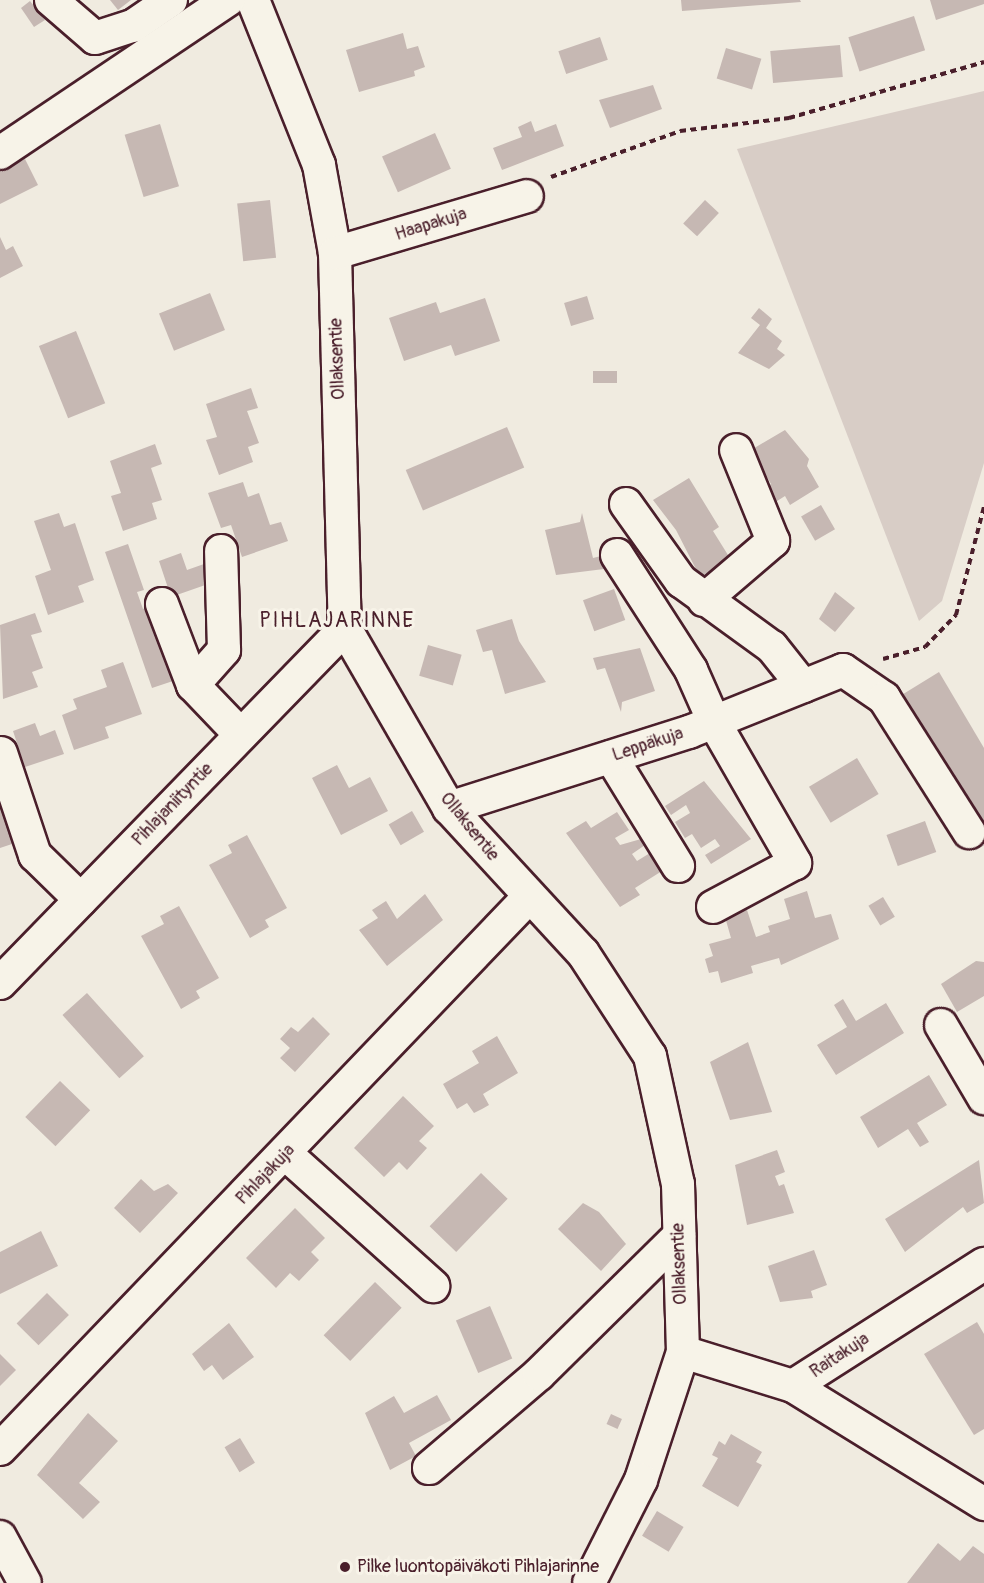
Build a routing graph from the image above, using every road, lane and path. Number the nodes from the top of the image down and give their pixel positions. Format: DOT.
graph roads {
  1 [pos="51,0"];
  2 [pos="171,0"];
  3 [pos="228,0"];
  4 [pos="253,0"];
  5 [pos="984,62"];
  6 [pos="0,153"];
  7 [pos="527,196"];
  8 [pos="335,253"];
  9 [pos="736,450"];
  10 [pos="626,504"];
  11 [pos="984,507"];
  12 [pos="221,551"];
  13 [pos="617,555"];
  14 [pos="704,600"];
  15 [pos="162,604"];
  16 [pos="345,628"];
  17 [pos="843,670"];
  18 [pos="193,685"];
  19 [pos="803,686"];
  20 [pos="714,722"];
  21 [pos="241,735"];
  22 [pos="1,753"];
  23 [pos="611,757"];
  24 [pos="449,808"];
  25 [pos="969,832"];
  26 [pos="678,866"];
  27 [pos="528,898"];
  28 [pos="81,900"];
  29 [pos="713,907"];
  30 [pos="0,983"];
  31 [pos="941,1025"];
  32 [pos="984,1098"];
  33 [pos="286,1154"];
  34 [pos="679,1236"];
  35 [pos="984,1264"];
  36 [pos="434,1286"];
  37 [pos="683,1352"];
  38 [pos="793,1386"];
  39 [pos="0,1449"];
  40 [pos="429,1468"];
  41 [pos="984,1504"];
  42 [pos="0,1537"];
  43 [pos="26,1583"];
  44 [pos="589,1583"];
  1 -- 2 [label="street"];
  3 -- 6 [label="street"];
  4 -- 8 [label="street, Ollaksentie"];
  5 -- 7 [label="path"];
  7 -- 8 [label="street, Haapakuja"];
  8 -- 16 [label="street, Ollaksentie"];
  9 -- 14 [label="street"];
  10 -- 14 [label="street"];
  11 -- 17 [label="path"];
  12 -- 18 [label="street"];
  13 -- 20 [label="street"];
  14 -- 19 [label="street"];
  15 -- 18 [label="street"];
  16 -- 21 [label="street, Pihlajaniityntie"];
  16 -- 24 [label="street, Ollaksentie"];
  17 -- 19 [label="street, Leppäkuja"];
  17 -- 25 [label="street"];
  18 -- 21 [label="street"];
  19 -- 20 [label="street, Leppäkuja"];
  20 -- 23 [label="street, Leppäkuja"];
  20 -- 29 [label="street"];
  21 -- 28 [label="street, Pihlajaniityntie"];
  22 -- 28 [label="street"];
  23 -- 24 [label="street, Leppäkuja"];
  23 -- 26 [label="street"];
  24 -- 27 [label="street, Ollaksentie"];
  27 -- 33 [label="street, Pihlajakuja"];
  27 -- 34 [label="street, Ollaksentie"];
  28 -- 30 [label="street, Pihlajaniityntie"];
  31 -- 32 [label="street"];
  33 -- 36 [label="street"];
  33 -- 39 [label="street, Pihlajakuja"];
  34 -- 37 [label="street, Ollaksentie"];
  34 -- 40 [label="street"];
  35 -- 38 [label="street, Raitakuja"];
  37 -- 38 [label="street, Raitakuja"];
  37 -- 44 [label="street, Ollaksentie"];
  38 -- 41 [label="street"];
  42 -- 43 [label="street"];
}
